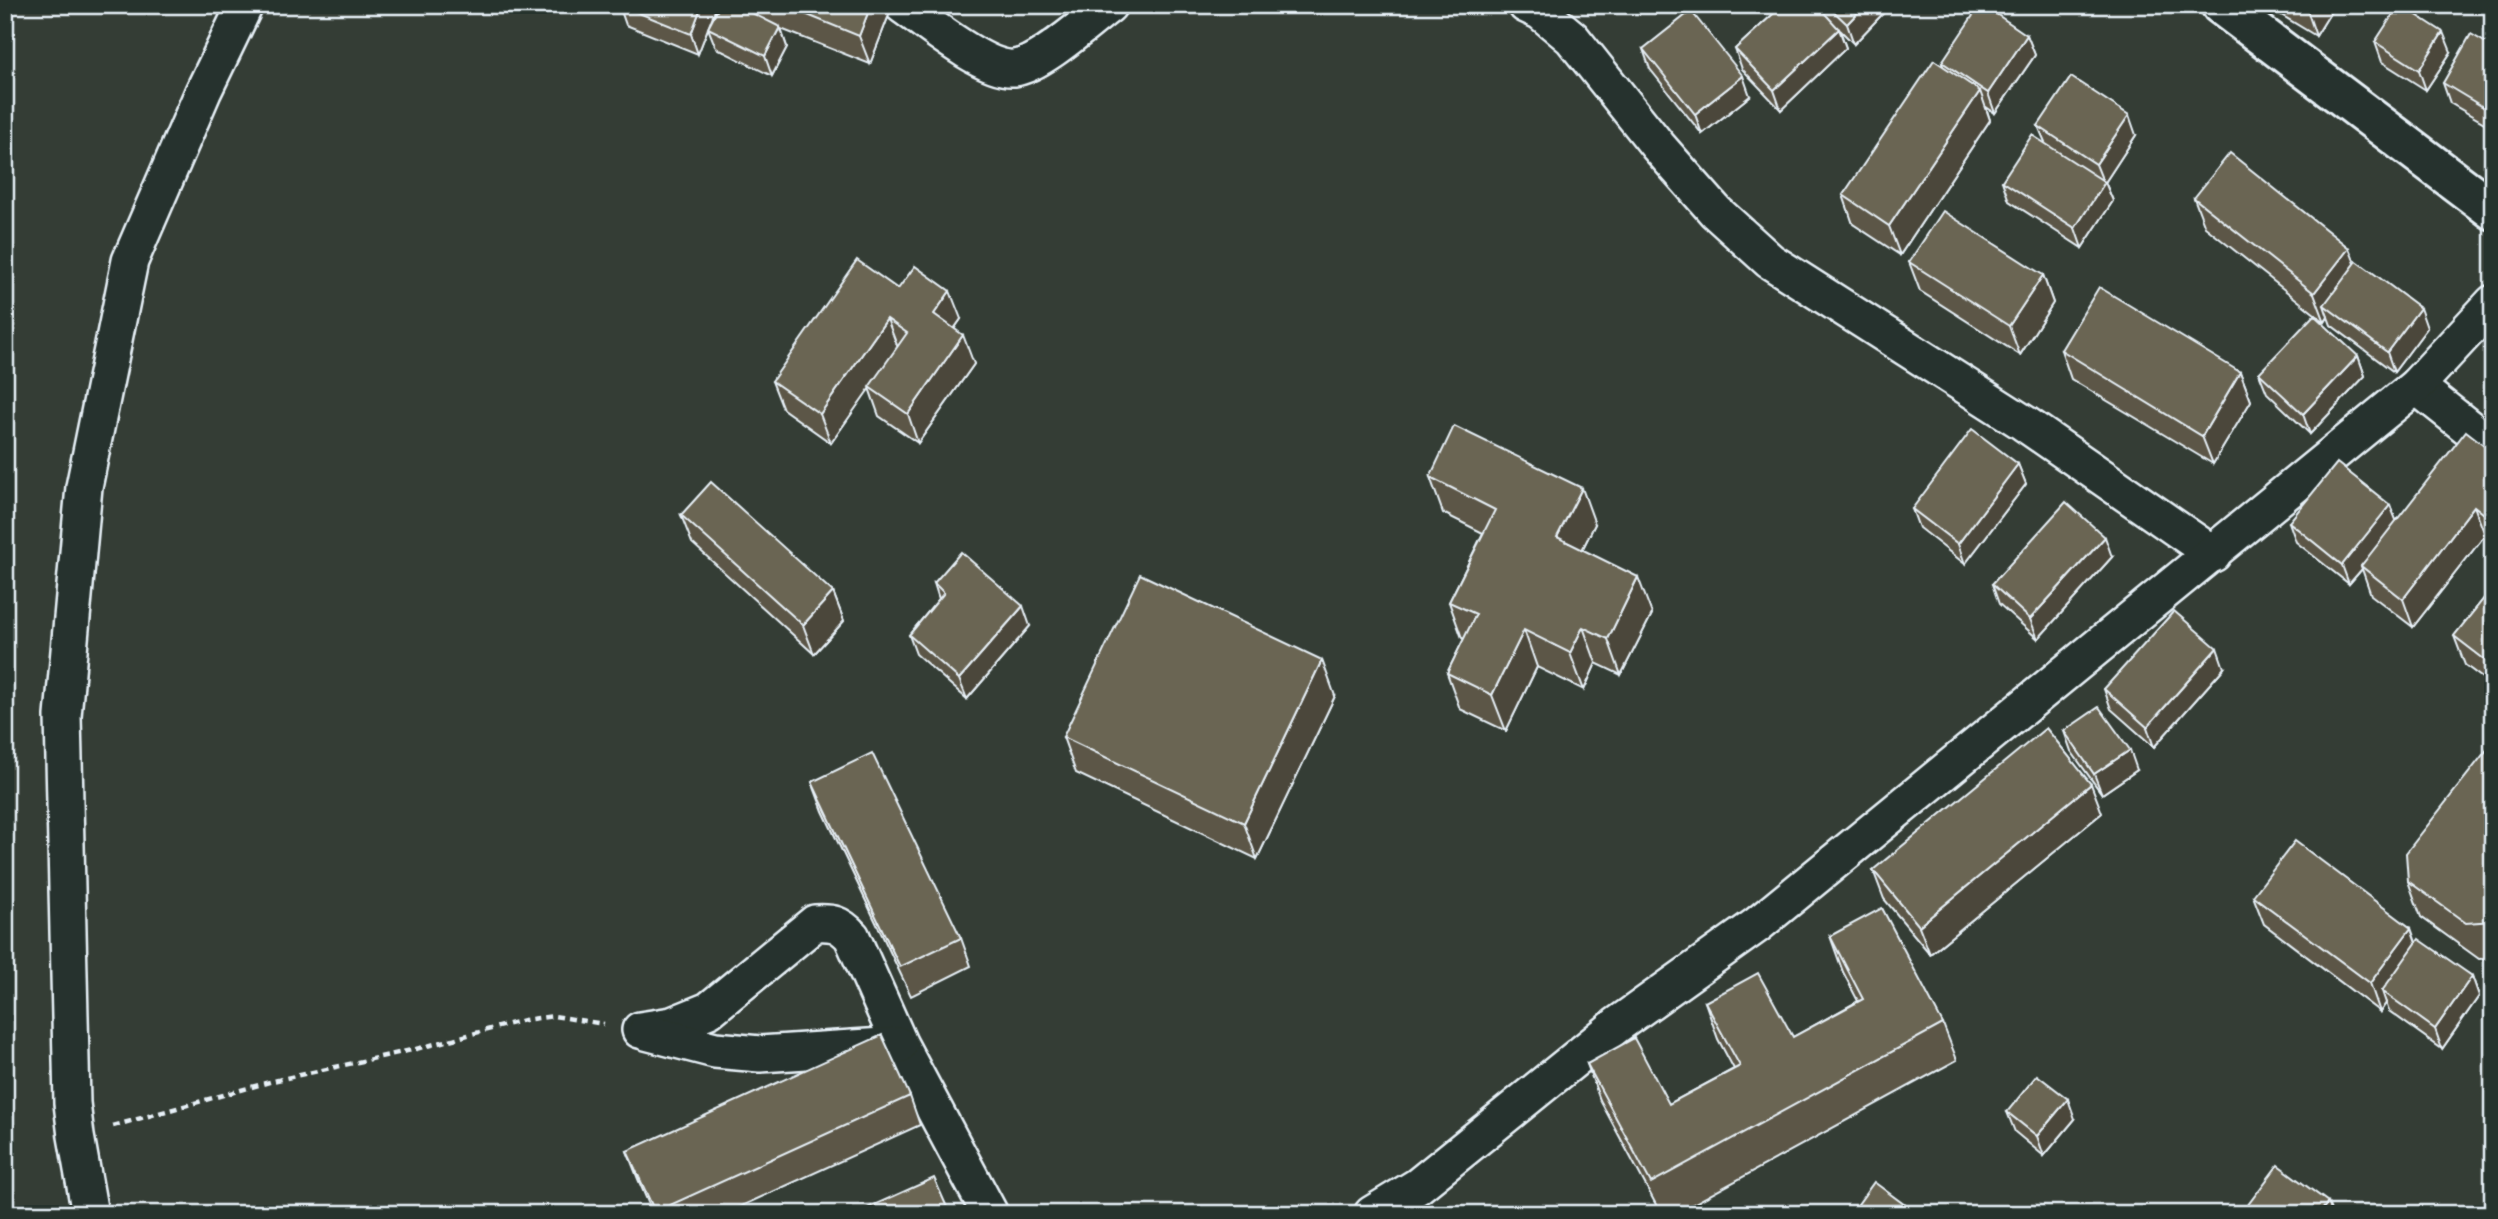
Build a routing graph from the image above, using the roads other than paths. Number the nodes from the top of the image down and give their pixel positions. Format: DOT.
graph roads {
  1 [pos="245,5"];
  2 [pos="902,5"];
  3 [pos="1109,5"];
  4 [pos="1526,5"];
  5 [pos="2221,5"];
  6 [pos="2493,210"];
  7 [pos="2493,303"];
  8 [pos="2416,386"];
  9 [pos="2493,447"];
  10 [pos="2213,554"];
  11 [pos="900,1045"];
  12 [pos="90,1214"];
  13 [pos="990,1214"];
  14 [pos="1372,1214"];
  1 -- 12 [label="street"];
  2 -- 3 [label="street"];
  4 -- 10 [label="street"];
  5 -- 6 [label="main road"];
  7 -- 8 [label="street"];
  8 -- 9 [label="street"];
  8 -- 10 [label="street"];
  10 -- 14 [label="street"];
  11 -- 11 [label="street"];
  11 -- 13 [label="street"];
}
